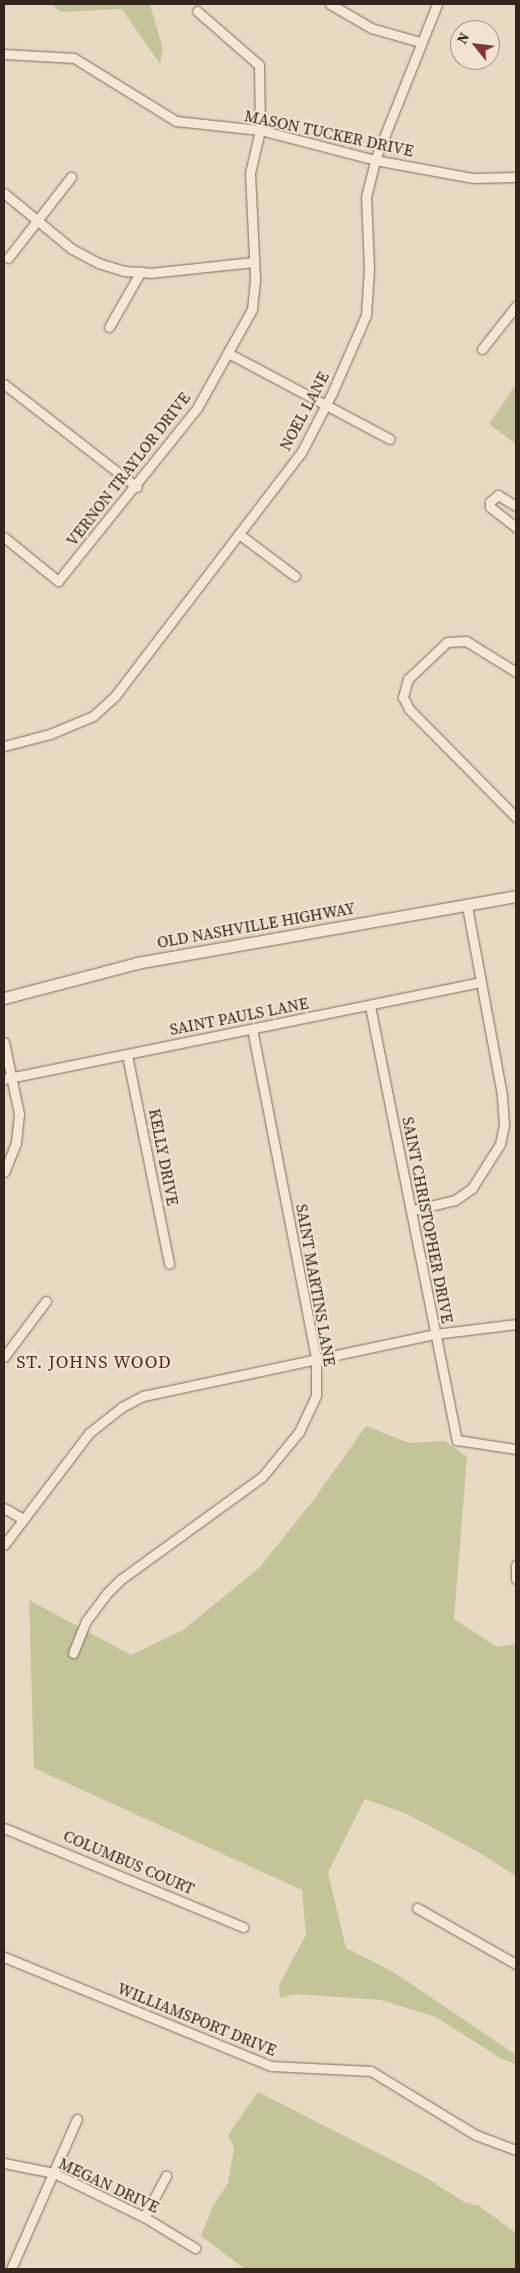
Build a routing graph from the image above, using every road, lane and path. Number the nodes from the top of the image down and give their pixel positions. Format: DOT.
graph roads {
  1 [pos="330,4"];
  2 [pos="437,4"];
  3 [pos="197,11"];
  4 [pos="420,42"];
  5 [pos="4,54"];
  6 [pos="260,130"];
  7 [pos="375,160"];
  8 [pos="71,177"];
  9 [pos="516,177"];
  10 [pos="4,193"];
  11 [pos="37,220"];
  12 [pos="8,258"];
  13 [pos="253,262"];
  14 [pos="141,271"];
  15 [pos="516,306"];
  16 [pos="109,327"];
  17 [pos="482,349"];
  18 [pos="228,354"];
  19 [pos="4,384"];
  20 [pos="326,404"];
  21 [pos="390,439"];
  22 [pos="137,487"];
  23 [pos="516,506"];
  24 [pos="516,527"];
  25 [pos="239,534"];
  26 [pos="4,537"];
  27 [pos="295,576"];
  28 [pos="516,672"];
  29 [pos="4,746"];
  30 [pos="516,817"];
  31 [pos="516,896"];
  32 [pos="467,906"];
  33 [pos="480,982"];
  34 [pos="4,998"];
  35 [pos="370,1006"];
  36 [pos="252,1029"];
  37 [pos="4,1042"];
  38 [pos="127,1055"];
  39 [pos="7,1078"];
  40 [pos="4,1172"];
  41 [pos="413,1210"];
  42 [pos="169,1264"];
  43 [pos="46,1302"];
  44 [pos="516,1324"];
  45 [pos="436,1334"];
  46 [pos="4,1357"];
  47 [pos="316,1358"];
  48 [pos="516,1448"];
  49 [pos="4,1508"];
  50 [pos="23,1519"];
  51 [pos="4,1544"];
  52 [pos="516,1565"];
  53 [pos="516,1579"];
  54 [pos="72,1653"];
  55 [pos="4,1828"];
  56 [pos="417,1908"];
  57 [pos="242,1927"];
  58 [pos="4,1957"];
  59 [pos="516,1964"];
  60 [pos="77,2119"];
  61 [pos="516,2150"];
  62 [pos="4,2163"];
  63 [pos="54,2173"];
  64 [pos="166,2176"];
  65 [pos="144,2216"];
  66 [pos="196,2248"];
  67 [pos="11,2269"];
  1 -- 4 [label="street"];
  2 -- 4 [label="street, NOEL LANE"];
  3 -- 6 [label="street, VERNON TRAYLOR DRIVE"];
  4 -- 7 [label="street, NOEL LANE"];
  5 -- 6 [label="street, MASON TUCKER DRIVE"];
  6 -- 7 [label="street, MASON TUCKER DRIVE"];
  6 -- 13 [label="street, VERNON TRAYLOR DRIVE"];
  7 -- 9 [label="street, MASON TUCKER DRIVE"];
  7 -- 20 [label="street, NOEL LANE"];
  8 -- 11 [label="street"];
  10 -- 11 [label="street"];
  11 -- 12 [label="street"];
  11 -- 14 [label="street"];
  13 -- 14 [label="street"];
  13 -- 18 [label="street, VERNON TRAYLOR DRIVE"];
  14 -- 16 [label="street"];
  15 -- 17 [label="street"];
  18 -- 20 [label="street"];
  18 -- 22 [label="street, VERNON TRAYLOR DRIVE"];
  19 -- 22 [label="street"];
  20 -- 21 [label="street"];
  20 -- 25 [label="street, NOEL LANE"];
  22 -- 26 [label="street, VERNON TRAYLOR DRIVE"];
  23 -- 24 [label="street"];
  25 -- 27 [label="street"];
  25 -- 29 [label="street, NOEL LANE"];
  28 -- 30 [label="street"];
  31 -- 32 [label="main road, OLD NASHVILLE HIGHWAY"];
  32 -- 33 [label="street"];
  32 -- 34 [label="main road, OLD NASHVILLE HIGHWAY"];
  33 -- 35 [label="street, SAINT PAULS LANE"];
  33 -- 41 [label="street"];
  35 -- 36 [label="street, SAINT PAULS LANE"];
  35 -- 41 [label="street, SAINT CHRISTOPHER DRIVE"];
  36 -- 38 [label="street, SAINT PAULS LANE"];
  36 -- 47 [label="street, SAINT MARTINS LANE"];
  37 -- 39 [label="street"];
  38 -- 39 [label="street, SAINT PAULS LANE"];
  38 -- 42 [label="street, KELLY DRIVE"];
  39 -- 40 [label="street"];
  41 -- 45 [label="street, SAINT CHRISTOPHER DRIVE"];
  43 -- 46 [label="street"];
  44 -- 45 [label="street"];
  45 -- 47 [label="street"];
  45 -- 48 [label="street, SAINT CHRISTOPHER DRIVE"];
  47 -- 50 [label="street"];
  47 -- 54 [label="street, SAINT MARTINS LANE"];
  49 -- 50 [label="street"];
  50 -- 51 [label="street"];
  52 -- 53 [label="street"];
  55 -- 57 [label="street, COLUMBUS COURT"];
  56 -- 59 [label="street"];
  58 -- 61 [label="street, WILLIAMSPORT DRIVE"];
  60 -- 63 [label="street"];
  62 -- 63 [label="street, MEGAN DRIVE"];
  63 -- 65 [label="street, MEGAN DRIVE"];
  63 -- 67 [label="street"];
  64 -- 65 [label="street"];
  65 -- 66 [label="street, MEGAN DRIVE"];
}
